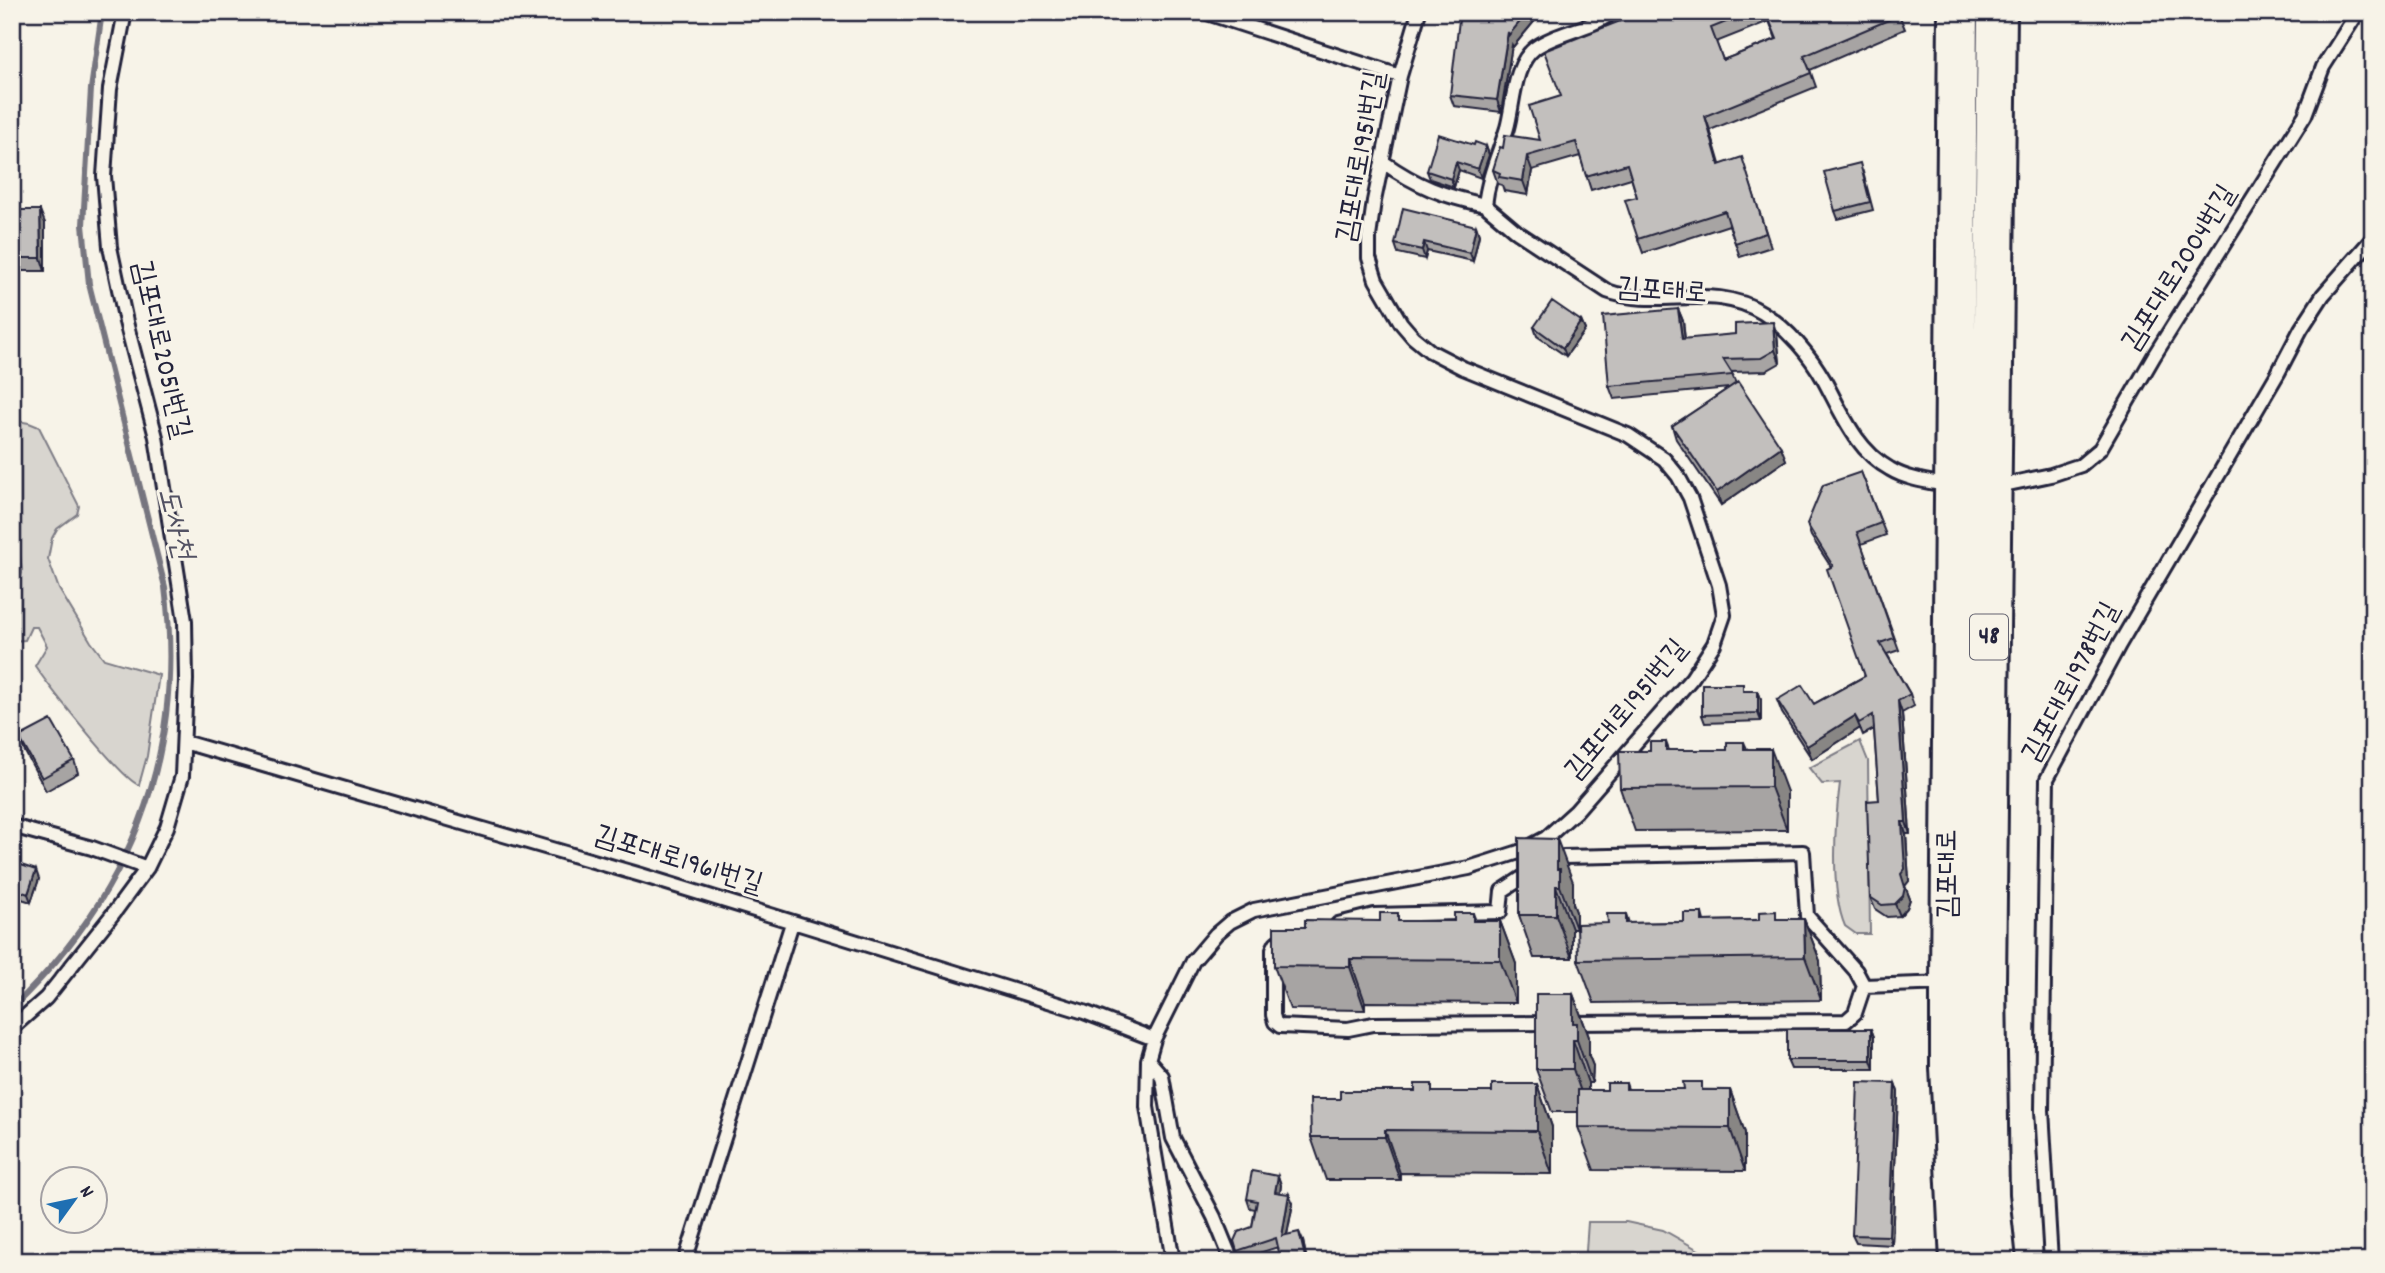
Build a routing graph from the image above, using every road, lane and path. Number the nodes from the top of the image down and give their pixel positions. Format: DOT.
graph roads {
  1 [pos="125,12"];
  2 [pos="1204,12"];
  3 [pos="1419,12"];
  4 [pos="1613,12"];
  5 [pos="1958,12"];
  6 [pos="1997,12"];
  7 [pos="2358,12"];
  8 [pos="1400,76"];
  9 [pos="1382,162"];
  10 [pos="1485,205"];
  11 [pos="2373,238"];
  12 [pos="1972,487"];
  13 [pos="184,741"];
  14 [pos="12,826"];
  15 [pos="141,865"];
  16 [pos="792,923"];
  17 [pos="1323,927"];
  18 [pos="1297,933"];
  19 [pos="1968,983"];
  20 [pos="1864,986"];
  21 [pos="12,1028"];
  22 [pos="1154,1039"];
  23 [pos="1148,1060"];
  24 [pos="685,1261"];
  25 [pos="1173,1261"];
  26 [pos="1232,1261"];
  27 [pos="1961,1261"];
  28 [pos="1996,1261"];
  29 [pos="2051,1261"];
  1 -- 13 [label="lane, 김포대로2051번길"];
  2 -- 8 [label="lane"];
  3 -- 8 [label="lane, 김포대로1951번길"];
  4 -- 10 [label="lane"];
  5 -- 12 [label="main road, 김포대로 / 48"];
  6 -- 12 [label="main road, 김포대로 / 48"];
  7 -- 12 [label="lane, 김포대로2004번길"];
  8 -- 9 [label="lane, 김포대로1951번길"];
  9 -- 10 [label="lane"];
  9 -- 22 [label="lane, 김포대로1951번길"];
  10 -- 12 [label="lane, 김포대로"];
  11 -- 29 [label="lane, 김포대로1978번길"];
  12 -- 19 [label="main road, 김포대로 / 48"];
  13 -- 15 [label="lane, 김포대로2051번길"];
  13 -- 16 [label="lane, 김포대로1961번길"];
  14 -- 15 [label="lane"];
  15 -- 21 [label="lane, 김포대로2051번길"];
  16 -- 22 [label="lane, 김포대로1961번길"];
  16 -- 24 [label="lane"];
  17 -- 20 [label="lane"];
  18 -- 20 [label="lane"];
  19 -- 20 [label="lane"];
  19 -- 27 [label="main road, 김포대로 / 48"];
  19 -- 28 [label="main road, 김포대로 / 48"];
  22 -- 23 [label="lane, 김포대로1951번길"];
  23 -- 25 [label="lane, 김포대로1951번길"];
  23 -- 26 [label="lane"];
}
